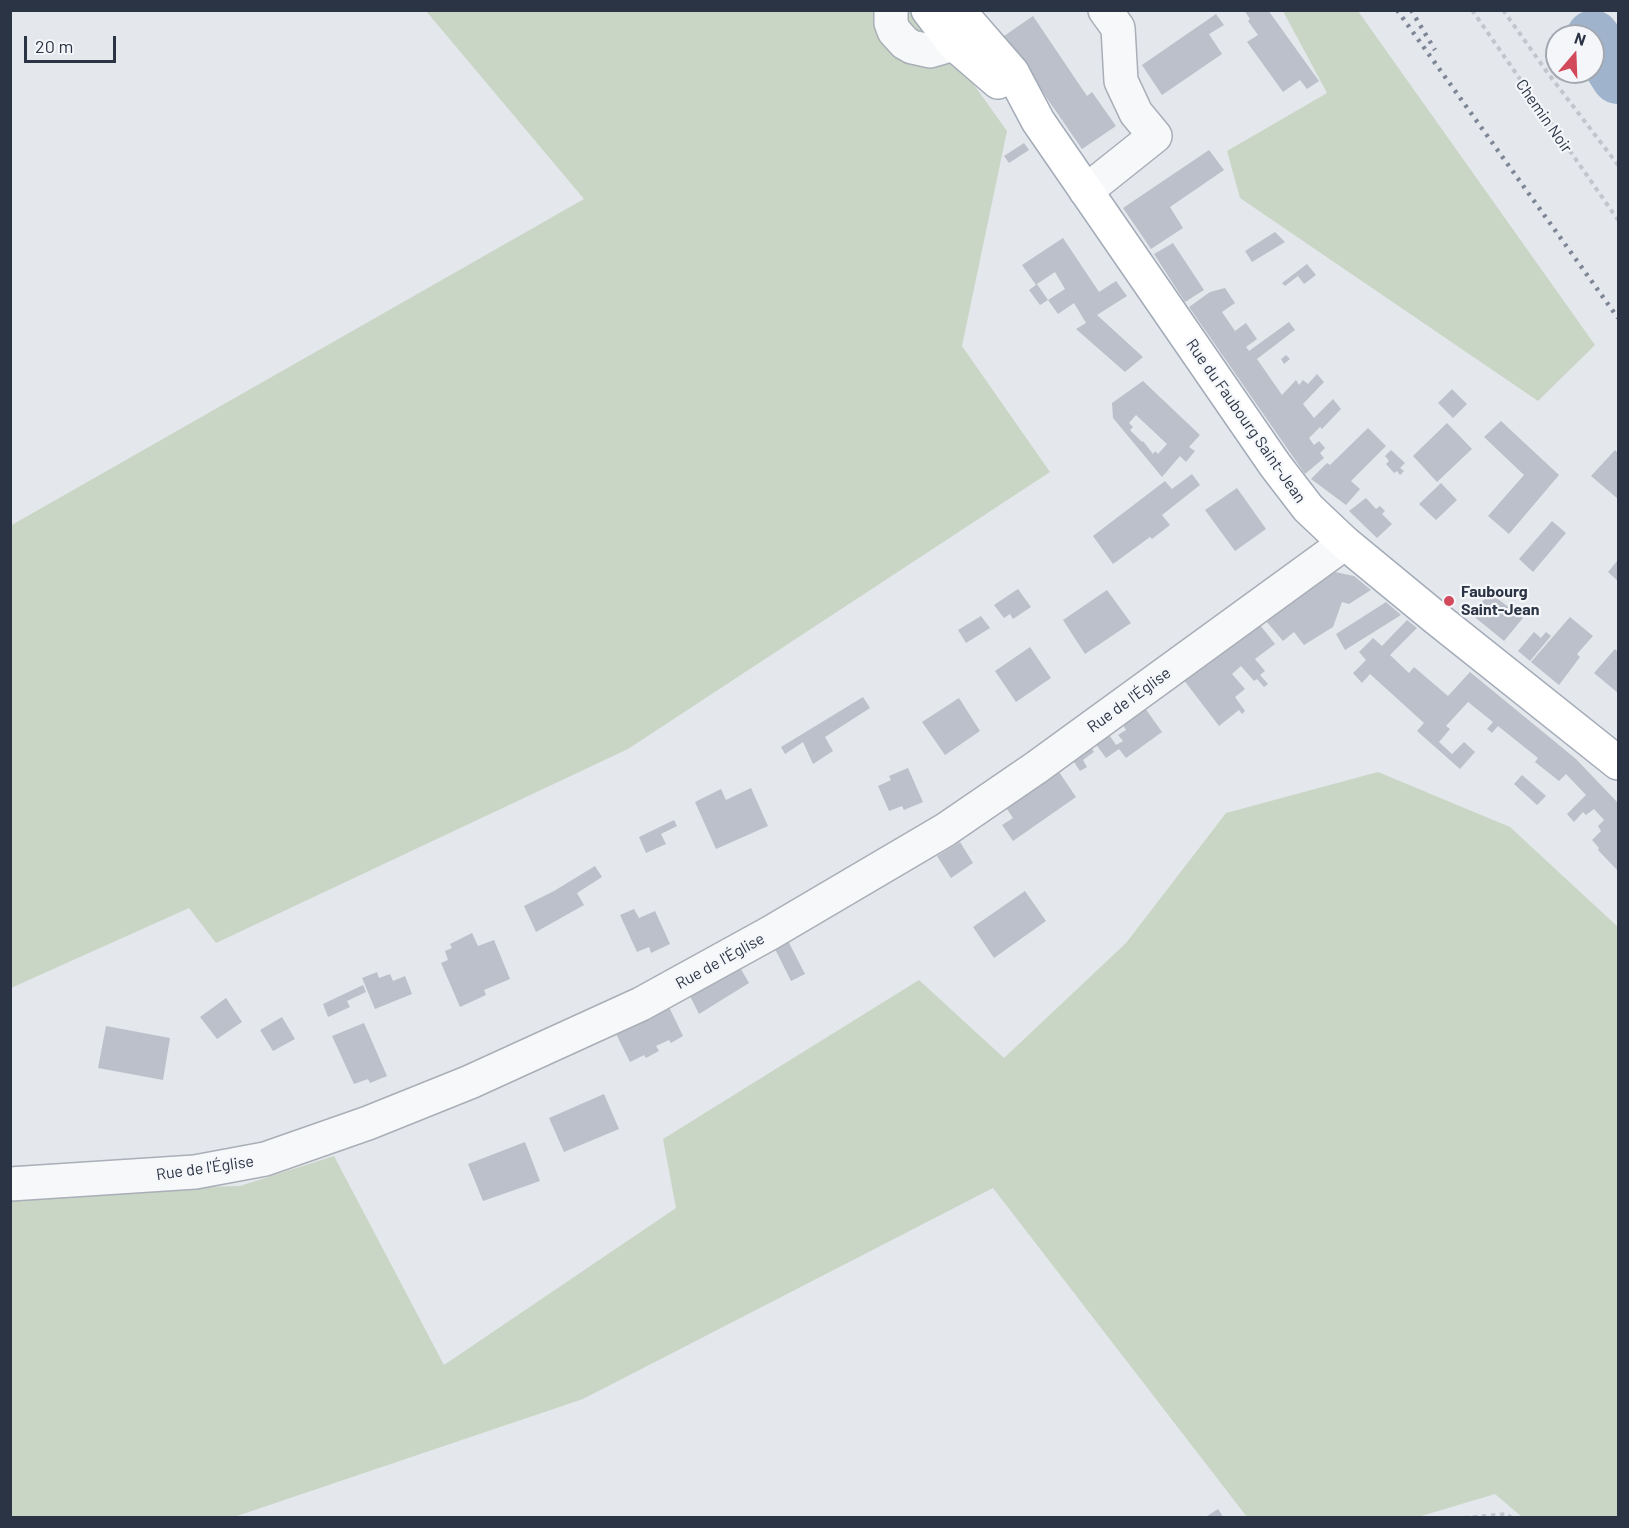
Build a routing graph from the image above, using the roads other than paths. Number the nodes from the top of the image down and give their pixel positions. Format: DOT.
graph roads {
  1 [pos="891,10"];
  2 [pos="928,10"];
  3 [pos="958,10"];
  4 [pos="1105,10"];
  5 [pos="954,44"];
  6 [pos="1038,121"];
  7 [pos="1086,191"];
  8 [pos="1345,543"];
  9 [pos="1618,763"];
  10 [pos="10,1184"];
  1 -- 5 [label="street"];
  2 -- 5 [label="main road, Rue du Faubourg Saint-Jean"];
  3 -- 6 [label="main road, Rue du Faubourg Saint-Jean"];
  4 -- 7 [label="street"];
  5 -- 6 [label="main road, Rue du Faubourg Saint-Jean"];
  6 -- 7 [label="main road, Rue du Faubourg Saint-Jean"];
  7 -- 8 [label="main road, Rue du Faubourg Saint-Jean"];
  8 -- 9 [label="main road, Rue du Faubourg Saint-Jean"];
  8 -- 10 [label="street, Rue de l'Église"];
}
